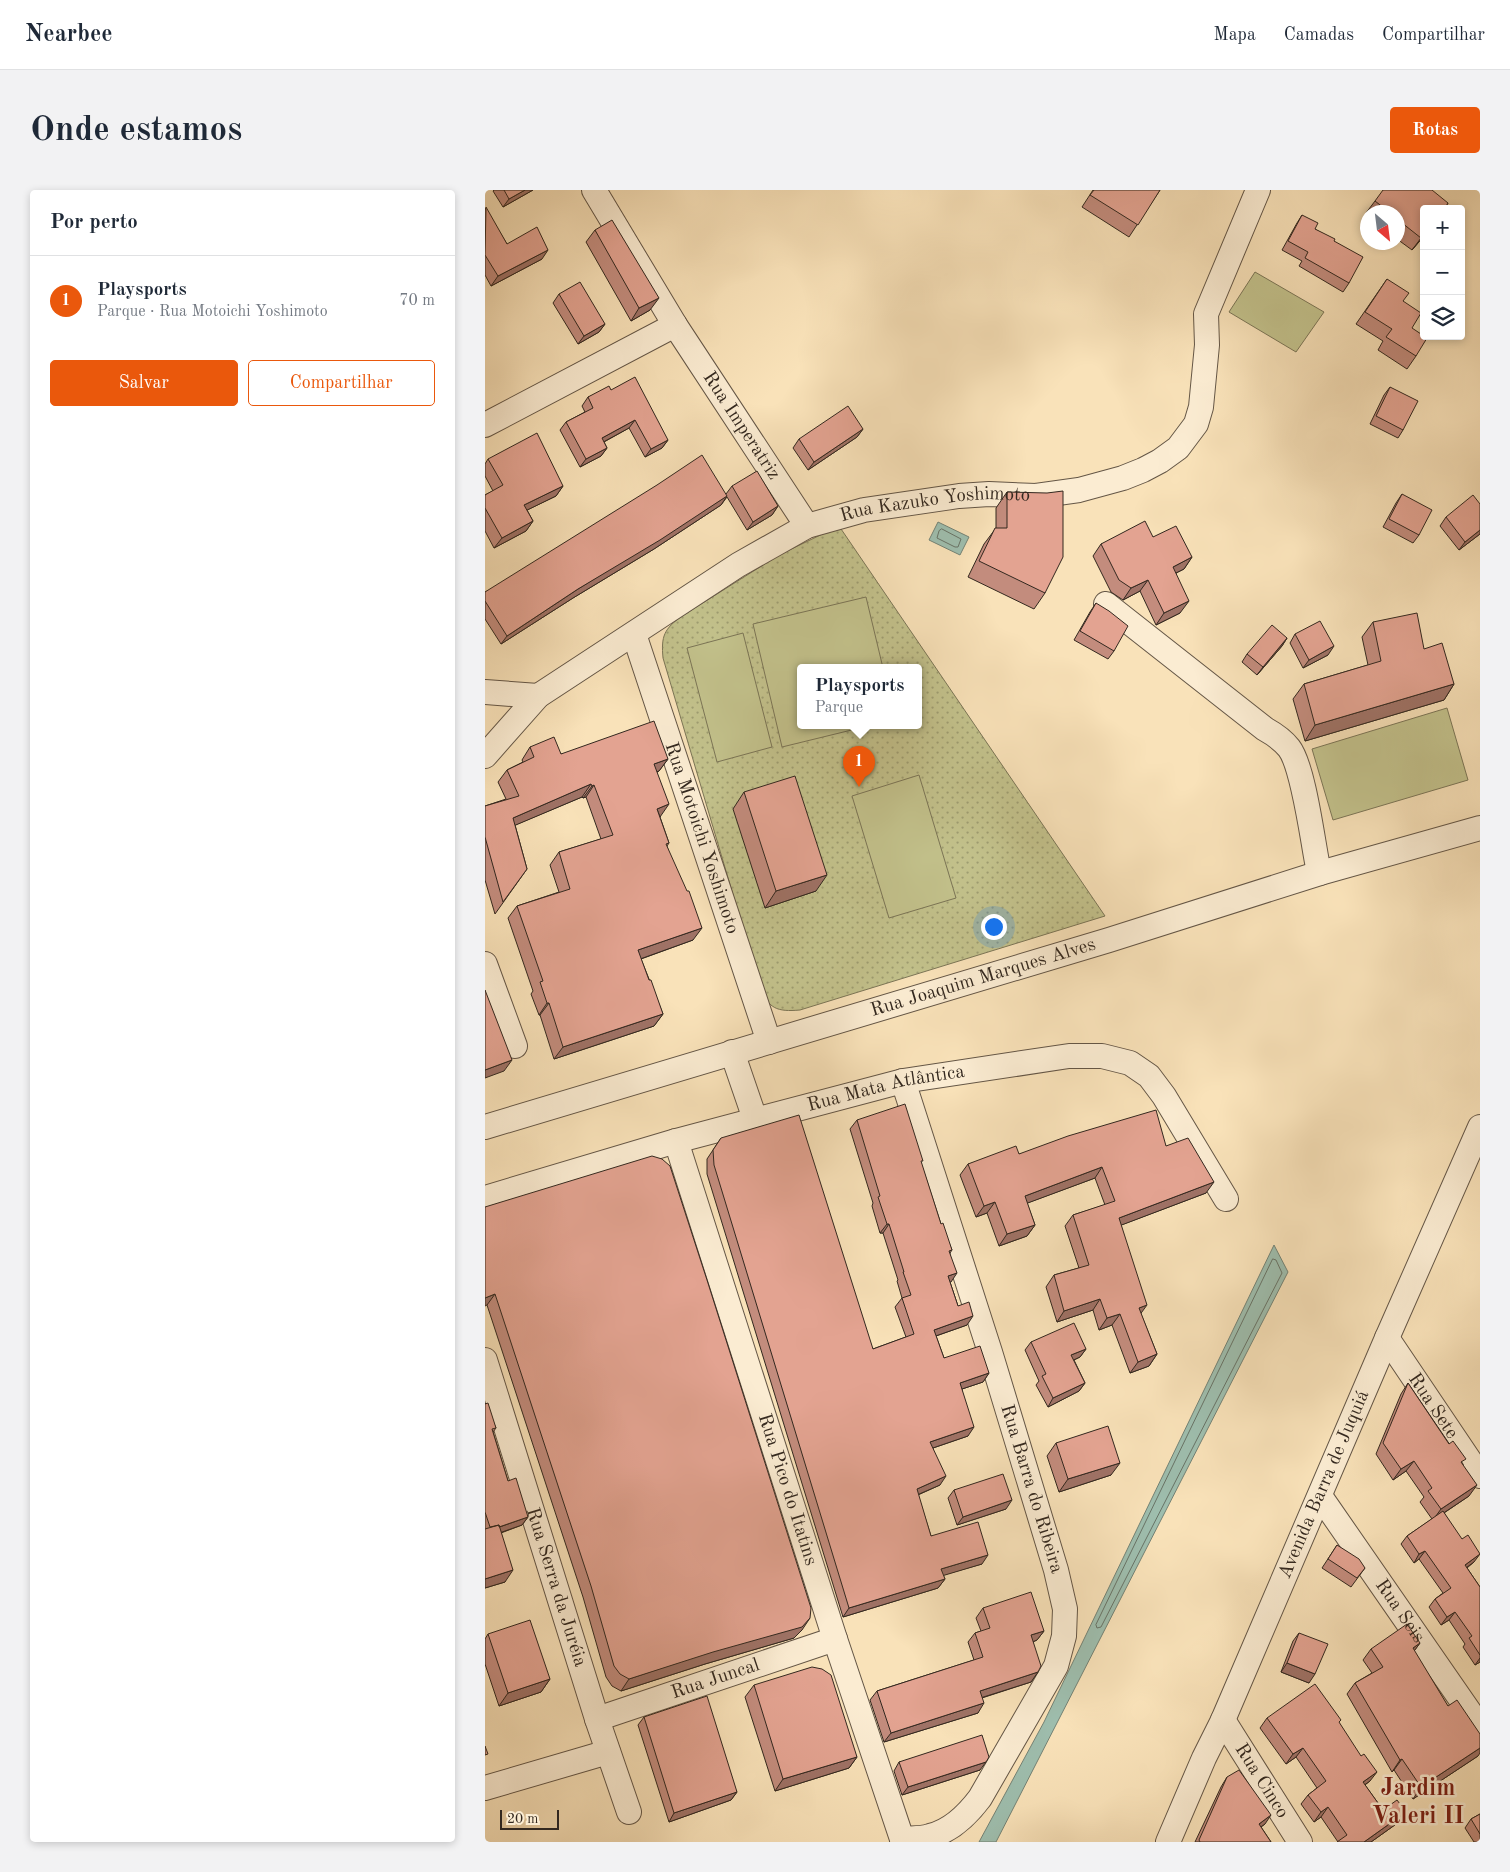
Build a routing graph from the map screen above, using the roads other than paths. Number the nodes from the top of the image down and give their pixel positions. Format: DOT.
graph roads {
  1 [pos="594,190"];
  2 [pos="1258,190"];
  3 [pos="675,325"];
  4 [pos="485,425"];
  5 [pos="807,526"];
  6 [pos="1105,604"];
  7 [pos="634,634"];
  8 [pos="485,692"];
  9 [pos="538,696"];
  10 [pos="485,756"];
  11 [pos="1480,828"];
  12 [pos="1321,873"];
  13 [pos="485,964"];
  14 [pos="769,1042"];
  15 [pos="515,1046"];
  16 [pos="732,1052"];
  17 [pos="903,1081"];
  18 [pos="755,1119"];
  19 [pos="485,1126"];
  20 [pos="1480,1127"];
  21 [pos="676,1141"];
  22 [pos="485,1198"];
  23 [pos="1226,1199"];
  24 [pos="1387,1338"];
  25 [pos="485,1360"];
  26 [pos="1480,1476"];
  27 [pos="1320,1496"];
  28 [pos="835,1639"];
  29 [pos="597,1719"];
  30 [pos="1223,1720"];
  31 [pos="1480,1727"];
  32 [pos="608,1752"];
  33 [pos="485,1788"];
  34 [pos="629,1812"];
  35 [pos="902,1840"];
  36 [pos="1168,1842"];
  37 [pos="1300,1842"];
  1 -- 3 [label="street, Rua Imperatriz"];
  2 -- 5 [label="street, Rua Kazuko Yoshimoto"];
  3 -- 4 [label="street"];
  3 -- 5 [label="street, Rua Imperatriz"];
  5 -- 7 [label="street, Rua Kazuko Yoshimoto"];
  6 -- 12 [label="street"];
  7 -- 9 [label="street, Rua Kazuko Yoshimoto"];
  7 -- 14 [label="street, Rua Motoichi Yoshimoto"];
  8 -- 9 [label="street"];
  9 -- 10 [label="street, Rua Kazuko Yoshimoto"];
  11 -- 12 [label="street, Rua Joaquim Marques Alves"];
  12 -- 14 [label="street, Rua Joaquim Marques Alves"];
  13 -- 15 [label="street"];
  14 -- 16 [label="street, Rua Joaquim Marques Alves"];
  16 -- 18 [label="street"];
  16 -- 19 [label="street, Rua Joaquim Marques Alves"];
  17 -- 18 [label="street, Rua Mata Atlântica"];
  17 -- 23 [label="street, Rua Mata Atlântica"];
  17 -- 35 [label="street, Rua Barra do Ribeira"];
  18 -- 21 [label="street, Rua Mata Atlântica"];
  20 -- 24 [label="street, Avenida Barra de Juquiá"];
  21 -- 22 [label="street, Rua Mata Atlântica"];
  21 -- 28 [label="street, Rua Pico do Itatins"];
  24 -- 26 [label="street, Rua Sete"];
  24 -- 27 [label="street, Avenida Barra de Juquiá"];
  25 -- 29 [label="street, Rua Serra da Juréia"];
  27 -- 30 [label="street, Avenida Barra de Juquiá"];
  27 -- 31 [label="street, Rua Seis"];
  28 -- 29 [label="street, Rua Juncal"];
  28 -- 35 [label="street, Rua Pico do Itatins"];
  29 -- 32 [label="street, Rua Serra da Juréia"];
  30 -- 36 [label="street, Avenida Barra de Juquiá"];
  30 -- 37 [label="street, Rua Cinco"];
  32 -- 33 [label="street"];
  32 -- 34 [label="street, Rua Serra da Juréia"];
}
